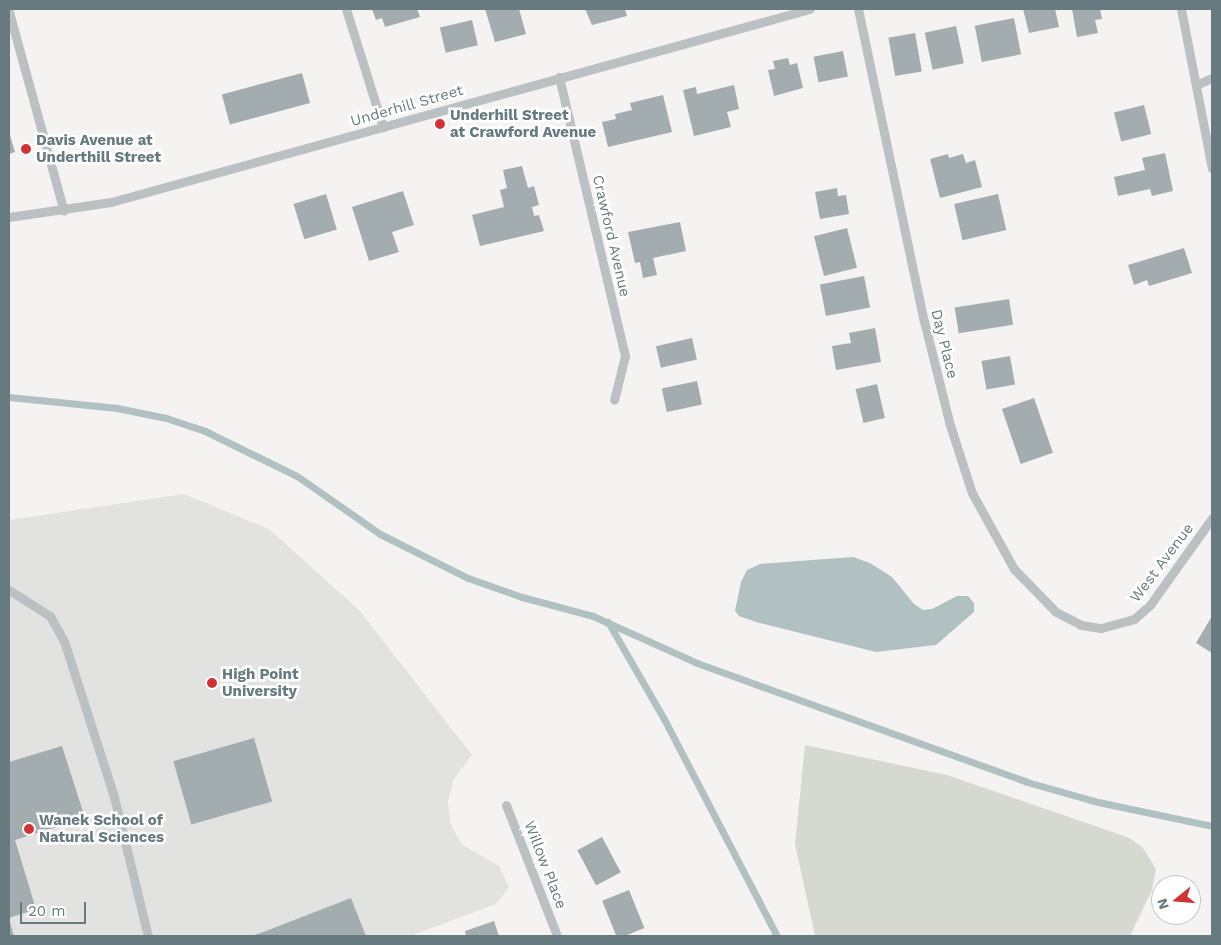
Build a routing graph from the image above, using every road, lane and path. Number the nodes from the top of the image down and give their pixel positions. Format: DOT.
graph roads {
  1 [pos="346,9"];
  2 [pos="810,9"];
  3 [pos="858,9"];
  4 [pos="1181,9"];
  5 [pos="9,12"];
  6 [pos="559,77"];
  7 [pos="1212,78"];
  8 [pos="1196,84"];
  9 [pos="383,127"];
  10 [pos="1212,168"];
  11 [pos="64,211"];
  12 [pos="9,217"];
  13 [pos="614,400"];
  14 [pos="1212,518"];
  15 [pos="9,590"];
  16 [pos="1101,628"];
  17 [pos="506,804"];
  18 [pos="148,936"];
  19 [pos="557,936"];
  1 -- 9 [label="street"];
  2 -- 6 [label="street, Underhill Street"];
  3 -- 16 [label="street, Day Place"];
  4 -- 8 [label="street"];
  5 -- 11 [label="street"];
  6 -- 9 [label="street, Underhill Street"];
  6 -- 13 [label="street, Crawford Avenue"];
  7 -- 8 [label="street"];
  8 -- 10 [label="street"];
  9 -- 11 [label="street, Underhill Street"];
  11 -- 12 [label="street, Underhill Street"];
  14 -- 16 [label="street, West Avenue"];
  15 -- 18 [label="street"];
  17 -- 19 [label="street, Willow Place"];
}
